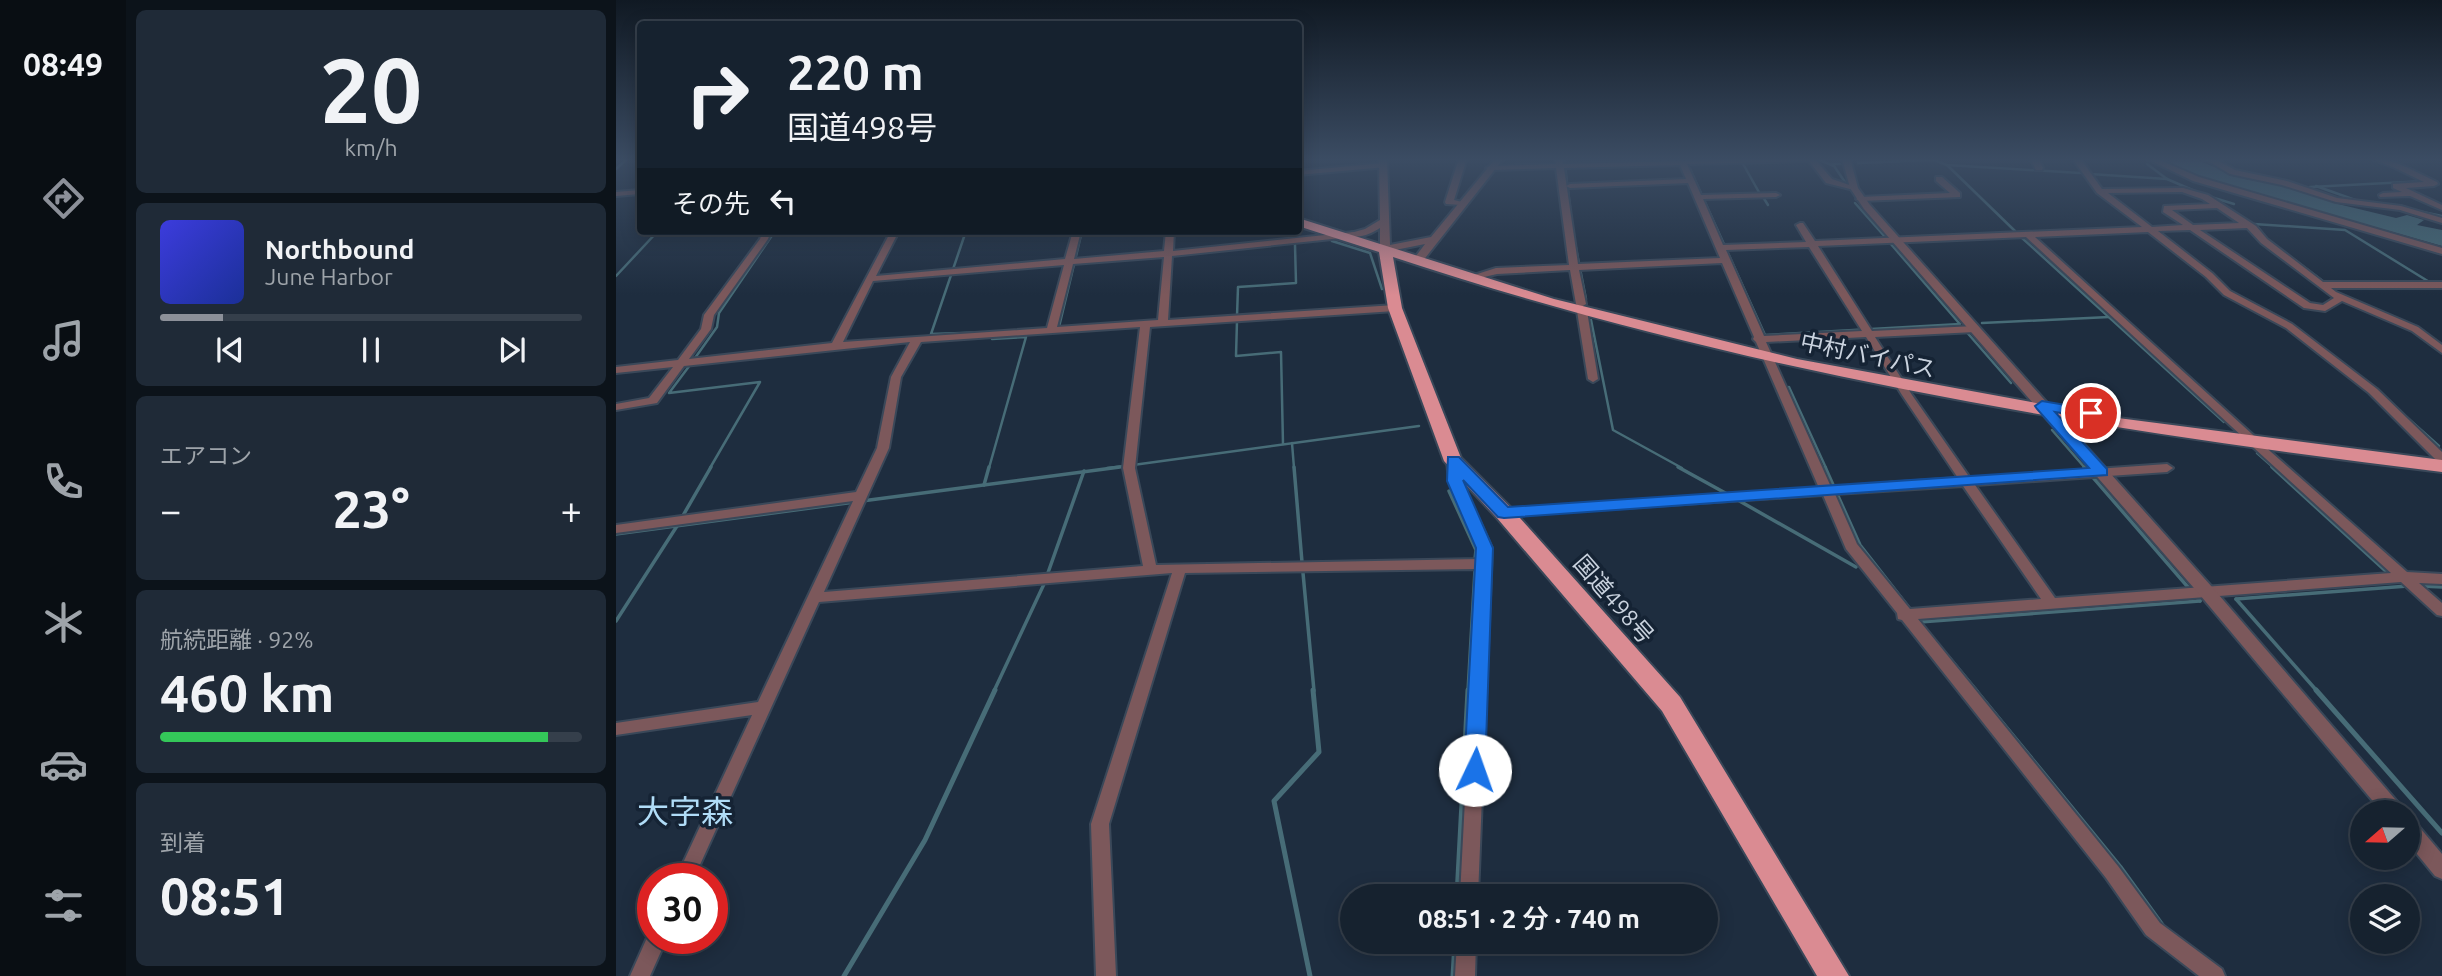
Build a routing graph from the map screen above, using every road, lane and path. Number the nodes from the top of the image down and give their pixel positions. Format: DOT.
graph roads {
  1 [pos="1462,203"];
  2 [pos="1383,204"];
  3 [pos="1449,204"];
  4 [pos="1568,204"];
  5 [pos="1705,204"];
  6 [pos="1865,204"];
  7 [pos="2117,204"];
  8 [pos="2214,204"];
  9 [pos="2283,204"];
  10 [pos="2364,204"];
  11 [pos="2216,206"];
  12 [pos="1451,218"];
  13 [pos="1302,221"];
  14 [pos="2442,221"];
  15 [pos="1383,222"];
  16 [pos="1800,225"];
  17 [pos="2251,226"];
  18 [pos="2193,229"];
  19 [pos="2153,230"];
  20 [pos="766,235"];
  21 [pos="893,235"];
  22 [pos="1076,235"];
  23 [pos="1170,235"];
  24 [pos="1347,235"];
  25 [pos="2029,236"];
  26 [pos="1433,240"];
  27 [pos="1896,240"];
  28 [pos="1813,244"];
  29 [pos="1388,247"];
  30 [pos="1724,248"];
  31 [pos="2442,251"];
  32 [pos="1168,254"];
  33 [pos="1419,258"];
  34 [pos="1724,260"];
  35 [pos="1073,261"];
  36 [pos="1580,267"];
  37 [pos="1389,274"];
  38 [pos="1478,276"];
  39 [pos="870,279"];
  40 [pos="2322,285"];
  41 [pos="2437,285"];
  42 [pos="2340,298"];
  43 [pos="1395,308"];
  44 [pos="1582,308"];
  45 [pos="1163,323"];
  46 [pos="1145,324"];
  47 [pos="1968,330"];
  48 [pos="1051,331"];
  49 [pos="1870,334"];
  50 [pos="916,339"];
  51 [pos="836,345"];
  52 [pos="1765,350"];
  53 [pos="2442,350"];
  54 [pos="682,362"];
  55 [pos="616,370"];
  56 [pos="1594,379"];
  57 [pos="1902,383"];
  58 [pos="616,407"];
  59 [pos="2045,409"];
  60 [pos="2253,441"];
  61 [pos="2442,459"];
  62 [pos="1453,461"];
  63 [pos="2442,466"];
  64 [pos="2167,468"];
  65 [pos="2093,473"];
  66 [pos="1967,482"];
  67 [pos="1826,492"];
  68 [pos="856,501"];
  69 [pos="1504,513"];
  70 [pos="616,529"];
  71 [pos="1485,564"];
  72 [pos="1180,568"];
  73 [pos="1150,570"];
  74 [pos="2405,577"];
  75 [pos="2442,579"];
  76 [pos="2196,592"];
  77 [pos="813,598"];
  78 [pos="2051,603"];
  79 [pos="2442,611"];
  80 [pos="1903,615"];
  81 [pos="764,707"];
  82 [pos="616,729"];
  83 [pos="2383,800"];
  84 [pos="2420,842"];
  85 [pos="692,863"];
  86 [pos="2442,869"];
  87 [pos="1470,884"];
  88 [pos="650,954"];
  89 [pos="1466,954"];
  90 [pos="640,976"];
  91 [pos="1106,976"];
  92 [pos="1465,976"];
  93 [pos="1834,976"];
  94 [pos="2215,976"];
  1 -- 12 [label="street"];
  2 -- 15 [label="street"];
  3 -- 12 [label="street"];
  4 -- 36 [label="street"];
  5 -- 30 [label="street"];
  6 -- 27 [label="street"];
  7 -- 19 [label="street"];
  8 -- 11 [label="street"];
  9 -- 31 [label="street"];
  10 -- 14 [label="street"];
  11 -- 17 [label="street"];
  11 -- 18 [label="street"];
  12 -- 26 [label="street"];
  13 -- 24 [label="highway, 中村バイパス"];
  15 -- 24 [label="street"];
  15 -- 29 [label="street"];
  16 -- 28 [label="street"];
  17 -- 18 [label="street"];
  17 -- 40 [label="street"];
  18 -- 19 [label="street"];
  18 -- 42 [label="street"];
  19 -- 25 [label="street"];
  19 -- 61 [label="street"];
  20 -- 54 [label="street"];
  21 -- 39 [label="street"];
  22 -- 35 [label="street"];
  23 -- 32 [label="street"];
  24 -- 29 [label="highway, 中村バイパス"];
  24 -- 32 [label="street"];
  25 -- 27 [label="street"];
  25 -- 60 [label="street"];
  26 -- 29 [label="street"];
  26 -- 33 [label="street"];
  27 -- 28 [label="street"];
  27 -- 47 [label="street"];
  28 -- 30 [label="street"];
  28 -- 49 [label="street"];
  29 -- 33 [label="highway, 中村バイパス"];
  29 -- 37 [label="highway, 国道498号"];
  30 -- 34 [label="street"];
  32 -- 35 [label="street"];
  32 -- 45 [label="street"];
  33 -- 37 [label="highway"];
  33 -- 38 [label="highway, 中村バイパス"];
  34 -- 36 [label="street"];
  34 -- 52 [label="street"];
  35 -- 39 [label="street"];
  35 -- 48 [label="street"];
  36 -- 38 [label="street"];
  36 -- 44 [label="street"];
  37 -- 43 [label="highway, 国道498号"];
  38 -- 44 [label="highway, 中村バイパス"];
  39 -- 51 [label="street"];
  40 -- 41 [label="street"];
  40 -- 42 [label="street"];
  42 -- 53 [label="street"];
  43 -- 45 [label="street"];
  43 -- 62 [label="highway, 国道498号"];
  44 -- 52 [label="highway, 中村バイパス"];
  44 -- 56 [label="street"];
  45 -- 46 [label="street"];
  46 -- 48 [label="street"];
  46 -- 73 [label="street"];
  47 -- 49 [label="street"];
  47 -- 59 [label="street"];
  48 -- 50 [label="street"];
  49 -- 52 [label="street"];
  49 -- 57 [label="street"];
  50 -- 51 [label="street"];
  50 -- 68 [label="street"];
  51 -- 54 [label="street"];
  52 -- 57 [label="highway, 中村バイパス"];
  52 -- 67 [label="street"];
  54 -- 55 [label="street"];
  54 -- 58 [label="street"];
  57 -- 59 [label="highway, 中村バイパス"];
  57 -- 66 [label="street"];
  59 -- 60 [label="highway, 中村バイパス"];
  59 -- 65 [label="street"];
  60 -- 61 [label="highway, 中村バイパス"];
  60 -- 63 [label="highway, 中村バイパス"];
  60 -- 74 [label="street"];
  62 -- 69 [label="highway, 国道498号"];
  62 -- 71 [label="street"];
  64 -- 65 [label="street"];
  65 -- 66 [label="street"];
  65 -- 76 [label="street"];
  66 -- 67 [label="street"];
  66 -- 78 [label="street"];
  67 -- 69 [label="street"];
  67 -- 80 [label="street"];
  68 -- 70 [label="street"];
  68 -- 77 [label="street"];
  69 -- 93 [label="highway, 国道498号"];
  71 -- 72 [label="street"];
  71 -- 87 [label="street"];
  72 -- 73 [label="street"];
  72 -- 91 [label="street"];
  73 -- 77 [label="street"];
  74 -- 75 [label="street"];
  74 -- 76 [label="street"];
  74 -- 79 [label="street"];
  76 -- 78 [label="street"];
  76 -- 83 [label="street"];
  77 -- 81 [label="street"];
  78 -- 80 [label="street"];
  80 -- 94 [label="street"];
  81 -- 82 [label="street"];
  81 -- 85 [label="street"];
  84 -- 86 [label="street"];
  88 -- 90 [label="street"];
  89 -- 92 [label="street"];
}
